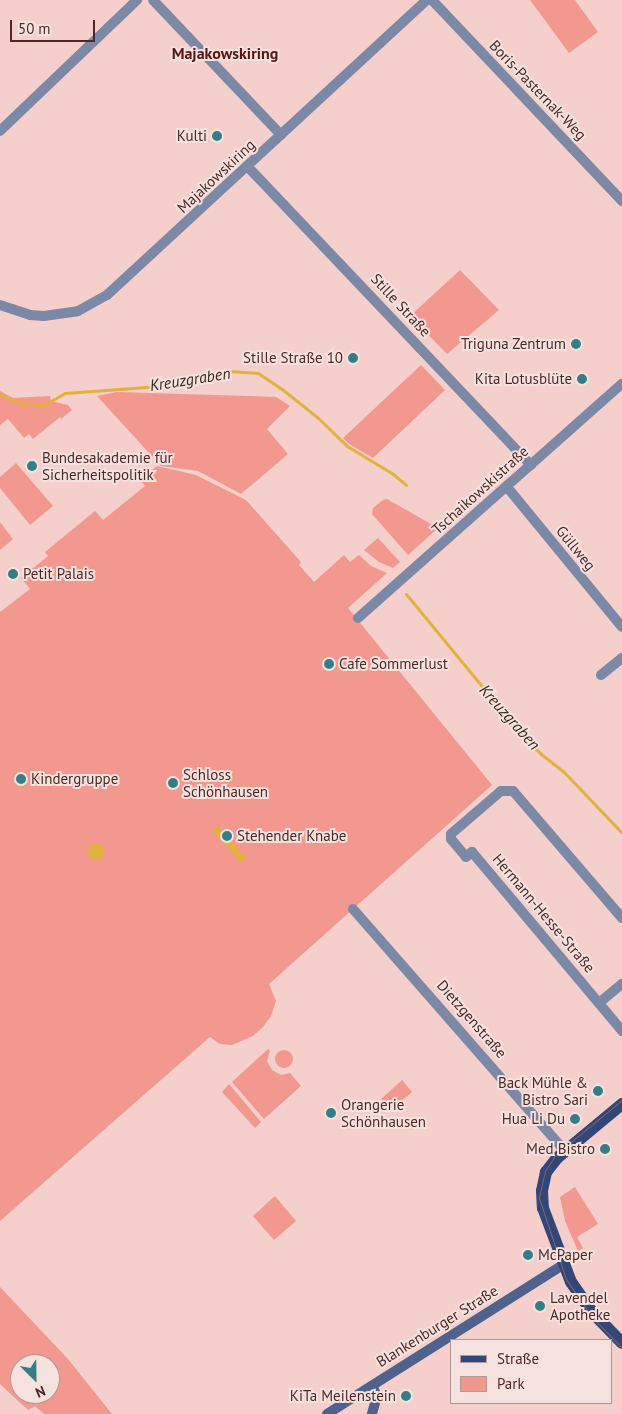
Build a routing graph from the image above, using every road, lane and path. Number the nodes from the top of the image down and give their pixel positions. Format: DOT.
graph roads {
  1 [pos="137,0"];
  2 [pos="153,0"];
  3 [pos="427,0"];
  4 [pos="432,0"];
  5 [pos="0,131"];
  6 [pos="282,135"];
  7 [pos="248,167"];
  8 [pos="622,200"];
  9 [pos="0,306"];
  10 [pos="622,384"];
  11 [pos="531,466"];
  12 [pos="507,487"];
  13 [pos="358,618"];
  14 [pos="622,627"];
  15 [pos="622,658"];
  16 [pos="601,675"];
  17 [pos="353,909"];
  18 [pos="622,918"];
  19 [pos="622,984"];
  20 [pos="599,1003"];
  21 [pos="622,1031"];
  22 [pos="622,1104"];
  23 [pos="568,1148"];
  24 [pos="563,1264"];
  25 [pos="622,1343"];
  26 [pos="372,1386"];
  27 [pos="327,1414"];
  28 [pos="372,1414"];
  1 -- 5 [label="street"];
  2 -- 6 [label="street"];
  3 -- 6 [label="street, Majakowskiring"];
  4 -- 8 [label="street, Boris-Pasternak-Weg"];
  6 -- 7 [label="street, Majakowskiring"];
  7 -- 9 [label="street, Majakowskiring"];
  7 -- 11 [label="street, Stille Straße"];
  10 -- 11 [label="street, Tschaikowskistraße"];
  11 -- 12 [label="street, Tschaikowskistraße"];
  12 -- 13 [label="street, Tschaikowskistraße"];
  12 -- 14 [label="street, Güllweg"];
  15 -- 16 [label="street"];
  17 -- 23 [label="street, Dietzgenstraße"];
  18 -- 20 [label="street, Hermann-Hesse-Straße"];
  19 -- 20 [label="street"];
  20 -- 21 [label="street, Hermann-Hesse-Straße"];
  22 -- 23 [label="main road"];
  23 -- 24 [label="main road"];
  24 -- 25 [label="main road"];
  24 -- 26 [label="main road, Blankenburger Straße"];
  26 -- 27 [label="main road, Blankenburger Straße"];
  26 -- 28 [label="main road"];
}
